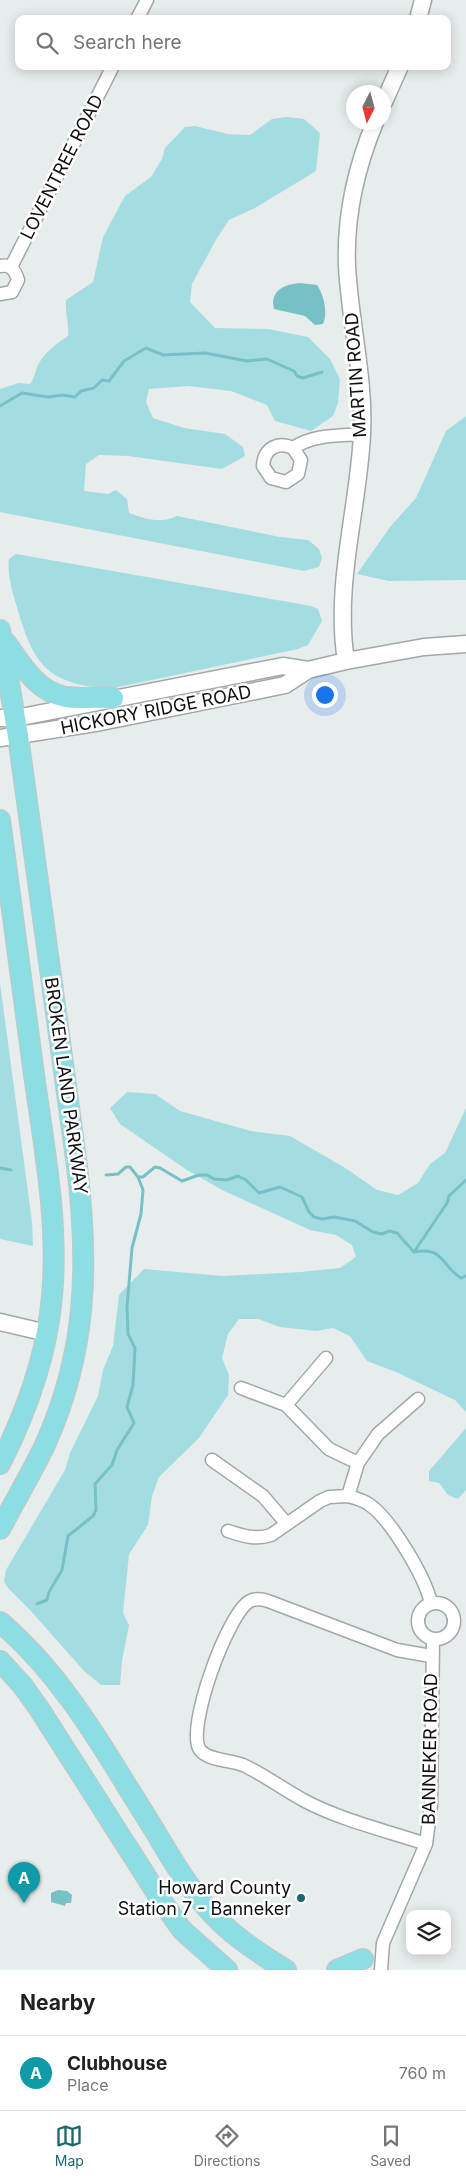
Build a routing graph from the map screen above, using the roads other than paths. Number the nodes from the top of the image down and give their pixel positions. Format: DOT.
graph roads {
  1 [pos="146,0"];
  2 [pos="423,0"];
  3 [pos="139,15"];
  4 [pos="419,15"];
  5 [pos="111,70"];
  6 [pos="398,70"];
  7 [pos="391,86"];
  8 [pos="372,130"];
  9 [pos="5,266"];
  10 [pos="0,294"];
  11 [pos="362,434"];
  12 [pos="293,448"];
  13 [pos="1,634"];
  14 [pos="466,644"];
  15 [pos="346,661"];
  16 [pos="308,670"];
  17 [pos="113,698"];
  18 [pos="8,727"];
  19 [pos="0,820"];
  20 [pos="0,1322"];
  21 [pos="47,1333"];
  22 [pos="326,1358"];
  23 [pos="241,1388"];
  24 [pos="418,1399"];
  25 [pos="286,1405"];
  26 [pos="212,1460"];
  27 [pos="358,1463"];
  28 [pos="0,1464"];
  29 [pos="348,1496"];
  30 [pos="286,1523"];
  31 [pos="0,1529"];
  32 [pos="228,1531"];
  33 [pos="431,1603"];
  34 [pos="460,1616"];
  35 [pos="0,1622"];
  36 [pos="433,1639"];
  37 [pos="431,1656"];
  38 [pos="0,1661"];
  39 [pos="426,1844"];
  40 [pos="182,1930"];
  41 [pos="383,1943"];
  42 [pos="361,1964"];
  43 [pos="215,1970"];
  44 [pos="227,1970"];
  45 [pos="286,1970"];
  46 [pos="337,1970"];
  47 [pos="381,1970"];
  1 -- 3 [label="street"];
  2 -- 4 [label="street"];
  5 -- 9 [label="street, LOVENTREE ROAD"];
  6 -- 7 [label="street"];
  8 -- 11 [label="street, MARTIN ROAD"];
  9 -- 10 [label="street, LOVENTREE ROAD"];
  11 -- 12 [label="street"];
  11 -- 15 [label="street, MARTIN ROAD"];
  13 -- 17 [label="main road"];
  13 -- 18 [label="main road, BROKEN LAND PARKWAY"];
  14 -- 15 [label="street, HICKORY RIDGE ROAD"];
  15 -- 16 [label="street, HICKORY RIDGE ROAD"];
  16 -- 17 [label="street, HICKORY RIDGE ROAD"];
  16 -- 18 [label="street, HICKORY RIDGE ROAD"];
  17 -- 18 [label="street, HICKORY RIDGE ROAD"];
  18 -- 31 [label="main road, BROKEN LAND PARKWAY"];
  19 -- 21 [label="main road, BROKEN LAND PARKWAY"];
  20 -- 21 [label="street"];
  21 -- 28 [label="main road, BROKEN LAND PARKWAY"];
  22 -- 25 [label="street"];
  23 -- 25 [label="street"];
  24 -- 27 [label="street"];
  25 -- 27 [label="street"];
  26 -- 30 [label="street"];
  27 -- 29 [label="street"];
  29 -- 30 [label="street"];
  29 -- 33 [label="street"];
  30 -- 32 [label="street"];
  33 -- 34 [label="street"];
  33 -- 36 [label="street"];
  34 -- 36 [label="street"];
  35 -- 45 [label="main road"];
  36 -- 37 [label="street, BANNEKER ROAD"];
  37 -- 39 [label="street, BANNEKER ROAD"];
  37 -- 39 [label="street"];
  38 -- 40 [label="main road"];
  39 -- 41 [label="street, BANNEKER ROAD"];
  40 -- 43 [label="main road"];
  40 -- 44 [label="main road"];
  41 -- 42 [label="street"];
  41 -- 47 [label="street, BANNEKER ROAD"];
  42 -- 46 [label="main road"];
}
